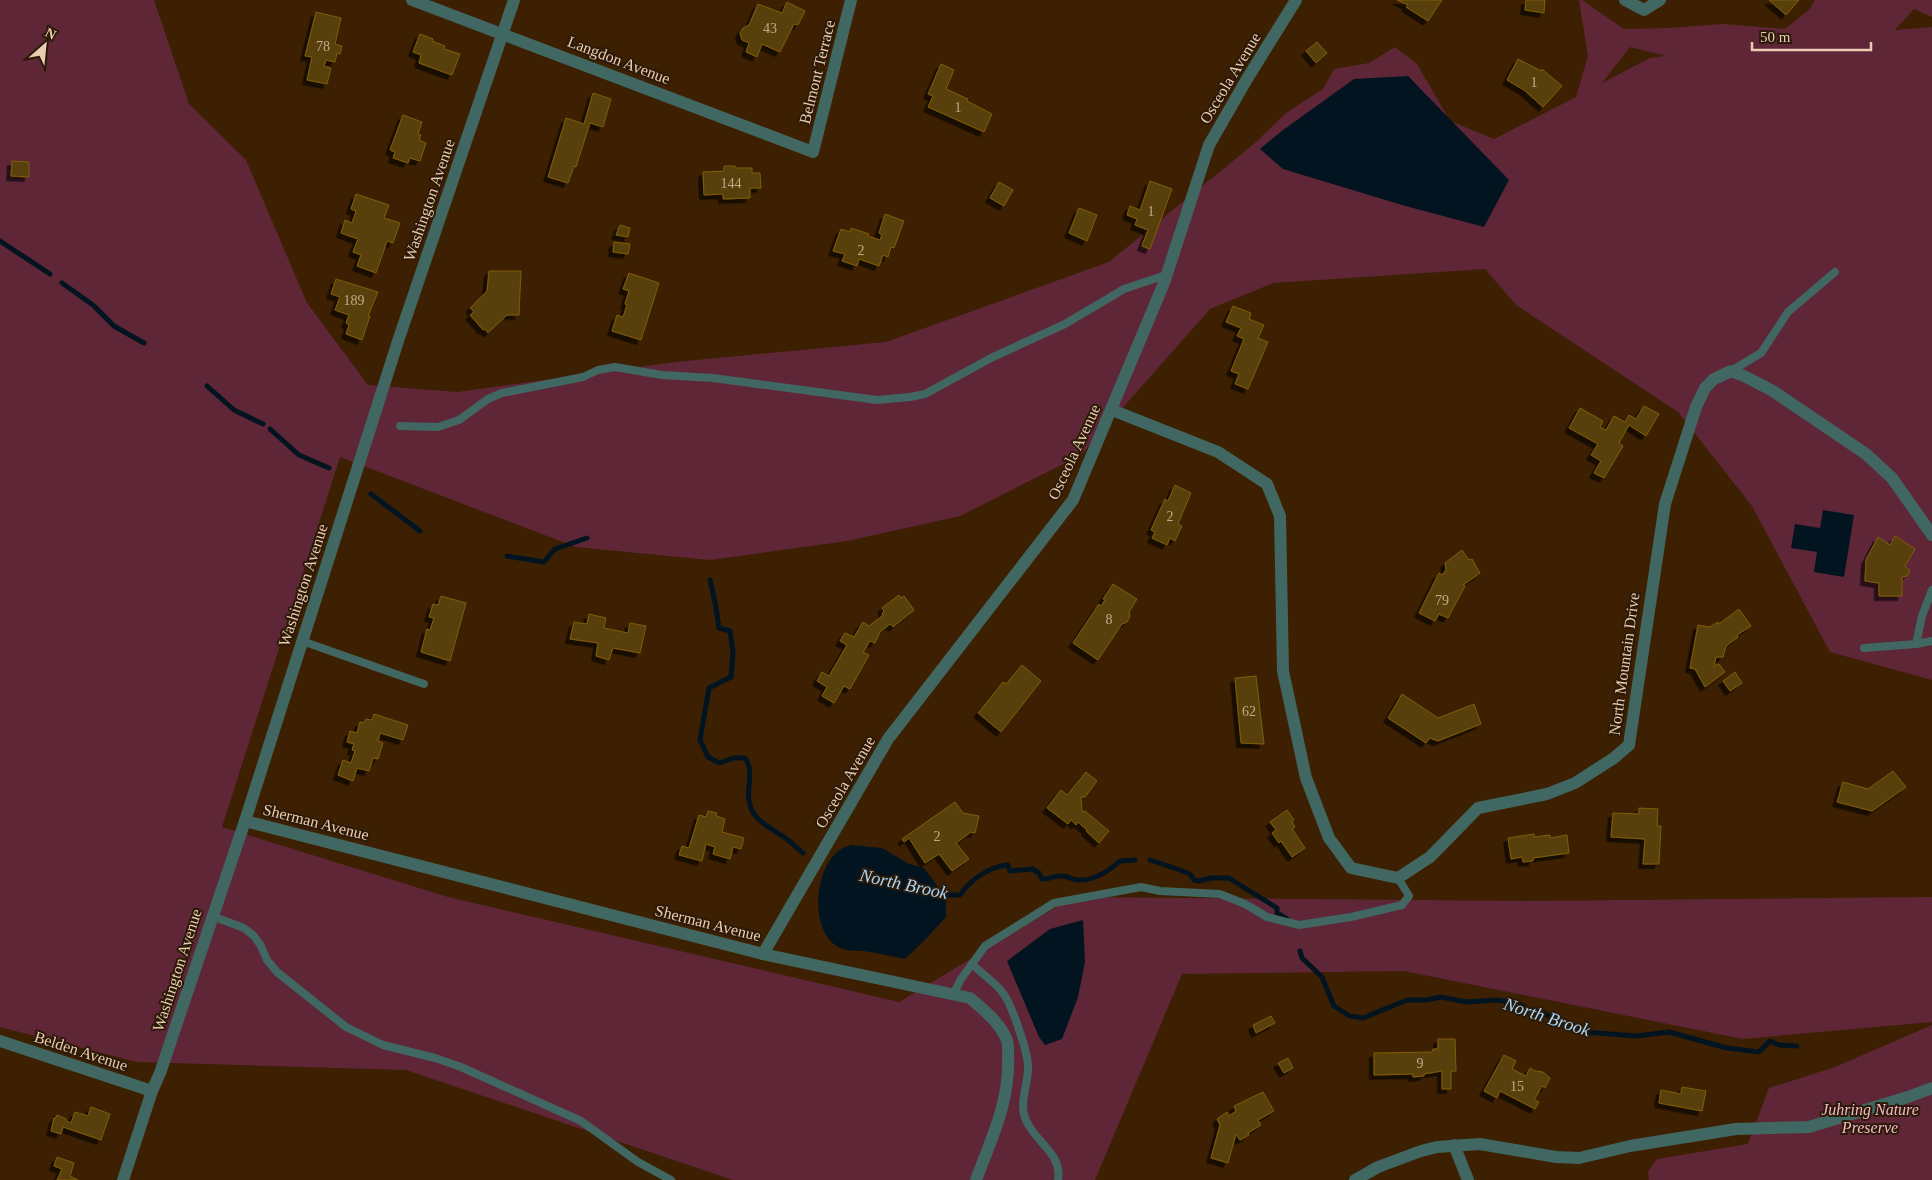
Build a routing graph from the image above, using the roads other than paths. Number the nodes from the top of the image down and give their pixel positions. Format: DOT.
graph roads {
  1 [pos="412,0"];
  2 [pos="514,0"];
  3 [pos="851,0"];
  4 [pos="1296,0"];
  5 [pos="1625,0"];
  6 [pos="1660,0"];
  7 [pos="503,33"];
  8 [pos="813,152"];
  9 [pos="1835,272"];
  10 [pos="1166,274"];
  11 [pos="1731,371"];
  12 [pos="1112,410"];
  13 [pos="400,426"];
  14 [pos="1932,535"];
  15 [pos="1932,590"];
  16 [pos="1932,641"];
  17 [pos="302,642"];
  18 [pos="1916,644"];
  19 [pos="1864,648"];
  20 [pos="424,684"];
  21 [pos="244,821"];
  22 [pos="1398,878"];
  23 [pos="212,916"];
  24 [pos="763,954"];
  25 [pos="972,964"];
  26 [pos="953,995"];
  27 [pos="0,1041"];
  28 [pos="1932,1088"];
  29 [pos="152,1091"];
  30 [pos="1454,1145"];
  31 [pos="124,1180"];
  32 [pos="671,1180"];
  33 [pos="976,1180"];
  34 [pos="1058,1180"];
  35 [pos="1355,1180"];
  36 [pos="1468,1180"];
  1 -- 7 [label="street, Langdon Avenue"];
  2 -- 7 [label="street, Washington Avenue"];
  3 -- 8 [label="street, Belmont Terrace"];
  4 -- 10 [label="street, Osceola Avenue"];
  5 -- 6 [label="street"];
  7 -- 8 [label="street, Langdon Avenue"];
  7 -- 17 [label="street, Washington Avenue"];
  9 -- 11 [label="lane"];
  10 -- 12 [label="street, Osceola Avenue"];
  10 -- 13 [label="lane"];
  11 -- 14 [label="street"];
  11 -- 22 [label="street, North Mountain Drive"];
  12 -- 22 [label="street"];
  12 -- 24 [label="street, Osceola Avenue"];
  15 -- 18 [label="lane"];
  16 -- 18 [label="lane"];
  17 -- 20 [label="lane"];
  17 -- 21 [label="street, Washington Avenue"];
  18 -- 19 [label="lane"];
  21 -- 23 [label="street, Washington Avenue"];
  21 -- 24 [label="street, Sherman Avenue"];
  22 -- 25 [label="lane"];
  23 -- 29 [label="street, Washington Avenue"];
  23 -- 32 [label="lane"];
  24 -- 26 [label="street, Sherman Avenue"];
  25 -- 26 [label="lane"];
  25 -- 34 [label="lane"];
  26 -- 33 [label="street, Sherman Avenue"];
  27 -- 29 [label="street, Belden Avenue"];
  28 -- 30 [label="street"];
  29 -- 31 [label="street, Washington Avenue"];
  30 -- 35 [label="street"];
  30 -- 36 [label="street"];
}
